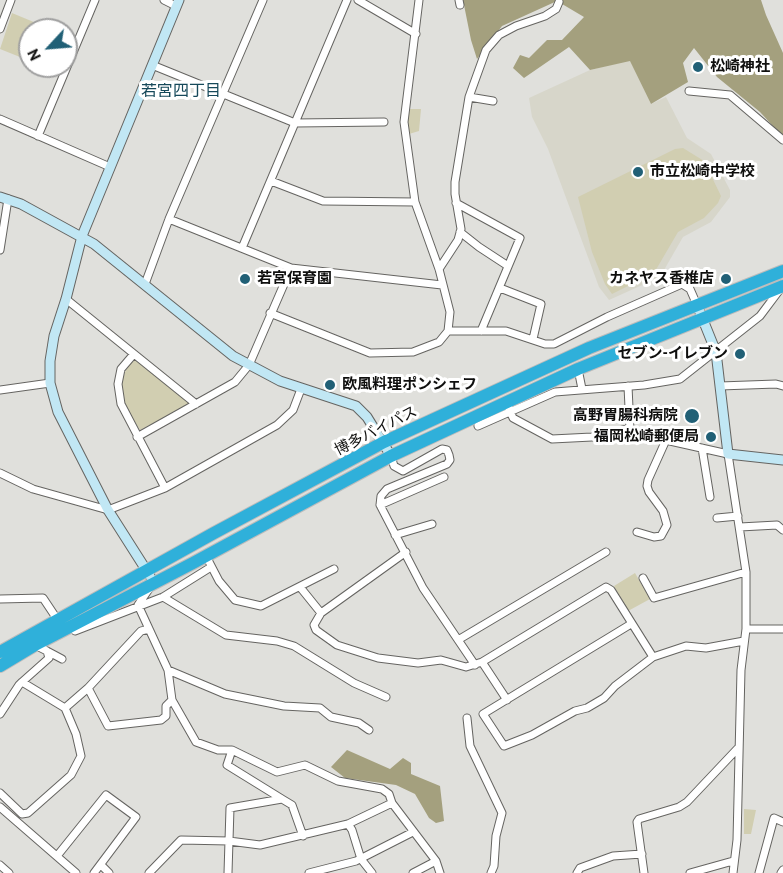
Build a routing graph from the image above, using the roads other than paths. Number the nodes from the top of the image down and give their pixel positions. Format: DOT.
graph roads {
  1 [pos="12,0"];
  2 [pos="94,0"];
  3 [pos="164,0"];
  4 [pos="263,0"];
  5 [pos="346,0"];
  6 [pos="358,0"];
  7 [pos="419,0"];
  8 [pos="559,2"];
  9 [pos="178,3"];
  10 [pos="0,29"];
  11 [pos="416,34"];
  12 [pos="152,65"];
  13 [pos="689,91"];
  14 [pos="223,94"];
  15 [pos="469,97"];
  16 [pos="493,101"];
  17 [pos="0,119"];
  18 [pos="384,122"];
  19 [pos="295,123"];
  20 [pos="38,135"];
  21 [pos="783,140"];
  22 [pos="110,168"];
  23 [pos="271,182"];
  24 [pos="4,198"];
  25 [pos="415,202"];
  26 [pos="456,203"];
  27 [pos="169,219"];
  28 [pos="460,232"];
  29 [pos="82,236"];
  30 [pos="242,248"];
  31 [pos="0,250"];
  32 [pos="508,266"];
  33 [pos="291,268"];
  34 [pos="439,269"];
  35 [pos="783,271"];
  36 [pos="145,284"];
  37 [pos="442,285"];
  38 [pos="783,286"];
  39 [pos="500,288"];
  40 [pos="66,299"];
  41 [pos="697,304"];
  42 [pos="270,313"];
  43 [pos="702,318"];
  44 [pos="448,331"];
  45 [pos="482,331"];
  46 [pos="533,339"];
  47 [pos="716,352"];
  48 [pos="133,355"];
  49 [pos="249,365"];
  50 [pos="578,369"];
  51 [pos="50,383"];
  52 [pos="628,386"];
  53 [pos="720,386"];
  54 [pos="783,386"];
  55 [pos="301,389"];
  56 [pos="582,389"];
  57 [pos="0,390"];
  58 [pos="196,404"];
  59 [pos="508,407"];
  60 [pos="478,426"];
  61 [pos="630,430"];
  62 [pos="137,437"];
  63 [pos="666,440"];
  64 [pos="384,442"];
  65 [pos="702,448"];
  66 [pos="728,454"];
  67 [pos="391,456"];
  68 [pos="783,460"];
  69 [pos="0,474"];
  70 [pos="444,477"];
  71 [pos="165,488"];
  72 [pos="710,497"];
  73 [pos="380,505"];
  74 [pos="108,510"];
  75 [pos="738,516"];
  76 [pos="717,518"];
  77 [pos="432,524"];
  78 [pos="740,527"];
  79 [pos="783,530"];
  80 [pos="637,532"];
  81 [pos="395,535"];
  82 [pos="406,552"];
  83 [pos="606,552"];
  84 [pos="209,562"];
  85 [pos="334,568"];
  86 [pos="146,570"];
  87 [pos="746,573"];
  88 [pos="643,578"];
  89 [pos="154,583"];
  90 [pos="300,587"];
  91 [pos="163,597"];
  92 [pos="0,599"];
  93 [pos="138,605"];
  94 [pos="321,613"];
  95 [pos="57,619"];
  96 [pos="631,624"];
  97 [pos="149,629"];
  98 [pos="746,629"];
  99 [pos="783,629"];
  100 [pos="75,631"];
  101 [pos="458,640"];
  102 [pos="744,641"];
  103 [pos="35,645"];
  104 [pos="47,651"];
  105 [pos="0,652"];
  106 [pos="653,657"];
  107 [pos="62,659"];
  108 [pos="482,662"];
  109 [pos="475,665"];
  110 [pos="0,666"];
  111 [pos="168,670"];
  112 [pos="22,682"];
  113 [pos="88,688"];
  114 [pos="386,698"];
  115 [pos="172,700"];
  116 [pos="507,700"];
  117 [pos="64,708"];
  118 [pos="0,714"];
  119 [pos="467,718"];
  120 [pos="369,730"];
  121 [pos="739,747"];
  122 [pos="232,750"];
  123 [pos="0,793"];
  124 [pos="282,799"];
  125 [pos="392,803"];
  126 [pos="0,807"];
  127 [pos="783,822"];
  128 [pos="348,825"];
  129 [pos="413,832"];
  130 [pos="303,836"];
  131 [pos="229,841"];
  132 [pos="642,854"];
  133 [pos="57,856"];
  134 [pos="361,859"];
  135 [pos="436,861"];
  136 [pos="733,861"];
  137 [pos="101,864"];
  138 [pos="0,865"];
  139 [pos="732,872"];
  140 [pos="9,873"];
  141 [pos="76,873"];
  142 [pos="94,873"];
  143 [pos="109,873"];
  144 [pos="149,873"];
  145 [pos="228,873"];
  146 [pos="309,873"];
  147 [pos="372,873"];
  148 [pos="413,873"];
  149 [pos="440,873"];
  150 [pos="491,873"];
  151 [pos="577,873"];
  152 [pos="644,873"];
  153 [pos="690,873"];
  154 [pos="759,873"];
  1 -- 10 [label="street"];
  2 -- 20 [label="street"];
  3 -- 9 [label="street"];
  4 -- 14 [label="street"];
  5 -- 19 [label="street"];
  6 -- 11 [label="street"];
  7 -- 11 [label="street"];
  8 -- 15 [label="street"];
  9 -- 12 [label="street"];
  11 -- 25 [label="street"];
  12 -- 14 [label="street"];
  12 -- 22 [label="street"];
  13 -- 21 [label="street"];
  14 -- 19 [label="street"];
  14 -- 27 [label="street"];
  15 -- 16 [label="street"];
  15 -- 26 [label="street"];
  17 -- 20 [label="street"];
  18 -- 19 [label="street"];
  19 -- 23 [label="street"];
  20 -- 22 [label="street"];
  22 -- 29 [label="street"];
  23 -- 25 [label="street"];
  23 -- 30 [label="street"];
  24 -- 29 [label="street"];
  24 -- 31 [label="street"];
  25 -- 34 [label="street"];
  26 -- 28 [label="street"];
  26 -- 32 [label="street"];
  27 -- 30 [label="street"];
  27 -- 36 [label="street"];
  28 -- 32 [label="street"];
  28 -- 34 [label="street"];
  29 -- 36 [label="street"];
  29 -- 40 [label="street"];
  30 -- 33 [label="street"];
  32 -- 39 [label="street"];
  33 -- 37 [label="street"];
  33 -- 42 [label="street"];
  34 -- 37 [label="street"];
  35 -- 41 [label="highway, 博多バイパス"];
  36 -- 49 [label="street"];
  37 -- 44 [label="street"];
  38 -- 43 [label="highway, 博多バイパス"];
  38 -- 47 [label="street"];
  39 -- 45 [label="street"];
  39 -- 46 [label="street"];
  40 -- 48 [label="street"];
  40 -- 51 [label="street"];
  41 -- 43 [label="street"];
  41 -- 46 [label="street"];
  41 -- 64 [label="highway, 博多バイパス"];
  42 -- 44 [label="street"];
  42 -- 49 [label="street"];
  43 -- 47 [label="street"];
  43 -- 50 [label="highway, 博多バイパス"];
  44 -- 45 [label="street"];
  45 -- 46 [label="street"];
  47 -- 52 [label="street"];
  47 -- 53 [label="street"];
  48 -- 58 [label="street"];
  48 -- 62 [label="street"];
  49 -- 55 [label="street"];
  49 -- 58 [label="street"];
  50 -- 56 [label="street"];
  50 -- 59 [label="highway, 博多バイパス"];
  51 -- 57 [label="street"];
  51 -- 74 [label="street"];
  52 -- 56 [label="street"];
  52 -- 61 [label="street"];
  53 -- 54 [label="street"];
  53 -- 66 [label="street"];
  55 -- 64 [label="street"];
  55 -- 71 [label="street"];
  56 -- 59 [label="street"];
  58 -- 62 [label="street"];
  59 -- 60 [label="street"];
  59 -- 61 [label="street"];
  59 -- 67 [label="highway, 博多バイパス"];
  61 -- 63 [label="street"];
  62 -- 71 [label="street"];
  63 -- 65 [label="street"];
  63 -- 80 [label="street"];
  64 -- 67 [label="street"];
  64 -- 86 [label="highway, 博多バイパス"];
  65 -- 66 [label="street"];
  65 -- 72 [label="street"];
  66 -- 68 [label="street"];
  66 -- 75 [label="street"];
  67 -- 73 [label="street"];
  67 -- 84 [label="highway, 博多バイパス"];
  69 -- 74 [label="street"];
  70 -- 73 [label="street"];
  71 -- 74 [label="street"];
  73 -- 81 [label="street"];
  74 -- 86 [label="street"];
  75 -- 76 [label="street"];
  75 -- 78 [label="street"];
  77 -- 81 [label="street"];
  78 -- 79 [label="street"];
  78 -- 87 [label="street"];
  81 -- 82 [label="street"];
  82 -- 94 [label="street"];
  82 -- 101 [label="street"];
  83 -- 101 [label="street"];
  84 -- 89 [label="highway, 博多バイパス"];
  84 -- 90 [label="street"];
  84 -- 91 [label="street"];
  85 -- 90 [label="street"];
  86 -- 89 [label="street"];
  86 -- 95 [label="highway, 博多バイパス"];
  87 -- 88 [label="street"];
  87 -- 98 [label="street"];
  89 -- 93 [label="street"];
  89 -- 103 [label="highway, 博多バイパス"];
  90 -- 94 [label="street"];
  91 -- 93 [label="street"];
  91 -- 114 [label="street"];
  92 -- 95 [label="street"];
  93 -- 97 [label="street"];
  93 -- 100 [label="street"];
  94 -- 109 [label="street"];
  95 -- 105 [label="highway, 博多バイパス"];
  96 -- 106 [label="street"];
  96 -- 108 [label="street"];
  96 -- 116 [label="street"];
  97 -- 111 [label="street"];
  97 -- 113 [label="street"];
  98 -- 99 [label="street"];
  98 -- 102 [label="street"];
  101 -- 109 [label="street"];
  102 -- 106 [label="street"];
  102 -- 121 [label="street"];
  103 -- 104 [label="street"];
  103 -- 110 [label="highway, 博多バイパス"];
  104 -- 107 [label="street"];
  104 -- 112 [label="street"];
  106 -- 116 [label="street"];
  108 -- 109 [label="street"];
  108 -- 116 [label="street"];
  111 -- 115 [label="street"];
  111 -- 120 [label="street"];
  112 -- 117 [label="street"];
  112 -- 118 [label="street"];
  113 -- 115 [label="street"];
  113 -- 117 [label="street"];
  115 -- 122 [label="street"];
  117 -- 123 [label="street"];
  119 -- 150 [label="street"];
  121 -- 132 [label="street"];
  121 -- 136 [label="street"];
  122 -- 124 [label="street"];
  122 -- 125 [label="street"];
  124 -- 130 [label="street"];
  124 -- 131 [label="street"];
  125 -- 128 [label="street"];
  125 -- 129 [label="street"];
  126 -- 133 [label="street"];
  127 -- 154 [label="street"];
  128 -- 130 [label="street"];
  128 -- 134 [label="street"];
  129 -- 134 [label="street"];
  129 -- 135 [label="street"];
  130 -- 131 [label="street"];
  131 -- 144 [label="street"];
  131 -- 145 [label="street"];
  132 -- 151 [label="street"];
  132 -- 152 [label="street"];
  133 -- 137 [label="street"];
  133 -- 141 [label="street"];
  134 -- 146 [label="street"];
  134 -- 147 [label="street"];
  135 -- 148 [label="street"];
  135 -- 149 [label="street"];
  136 -- 139 [label="street"];
  136 -- 153 [label="street"];
  137 -- 142 [label="street"];
  137 -- 143 [label="street"];
  138 -- 140 [label="street"];
}
